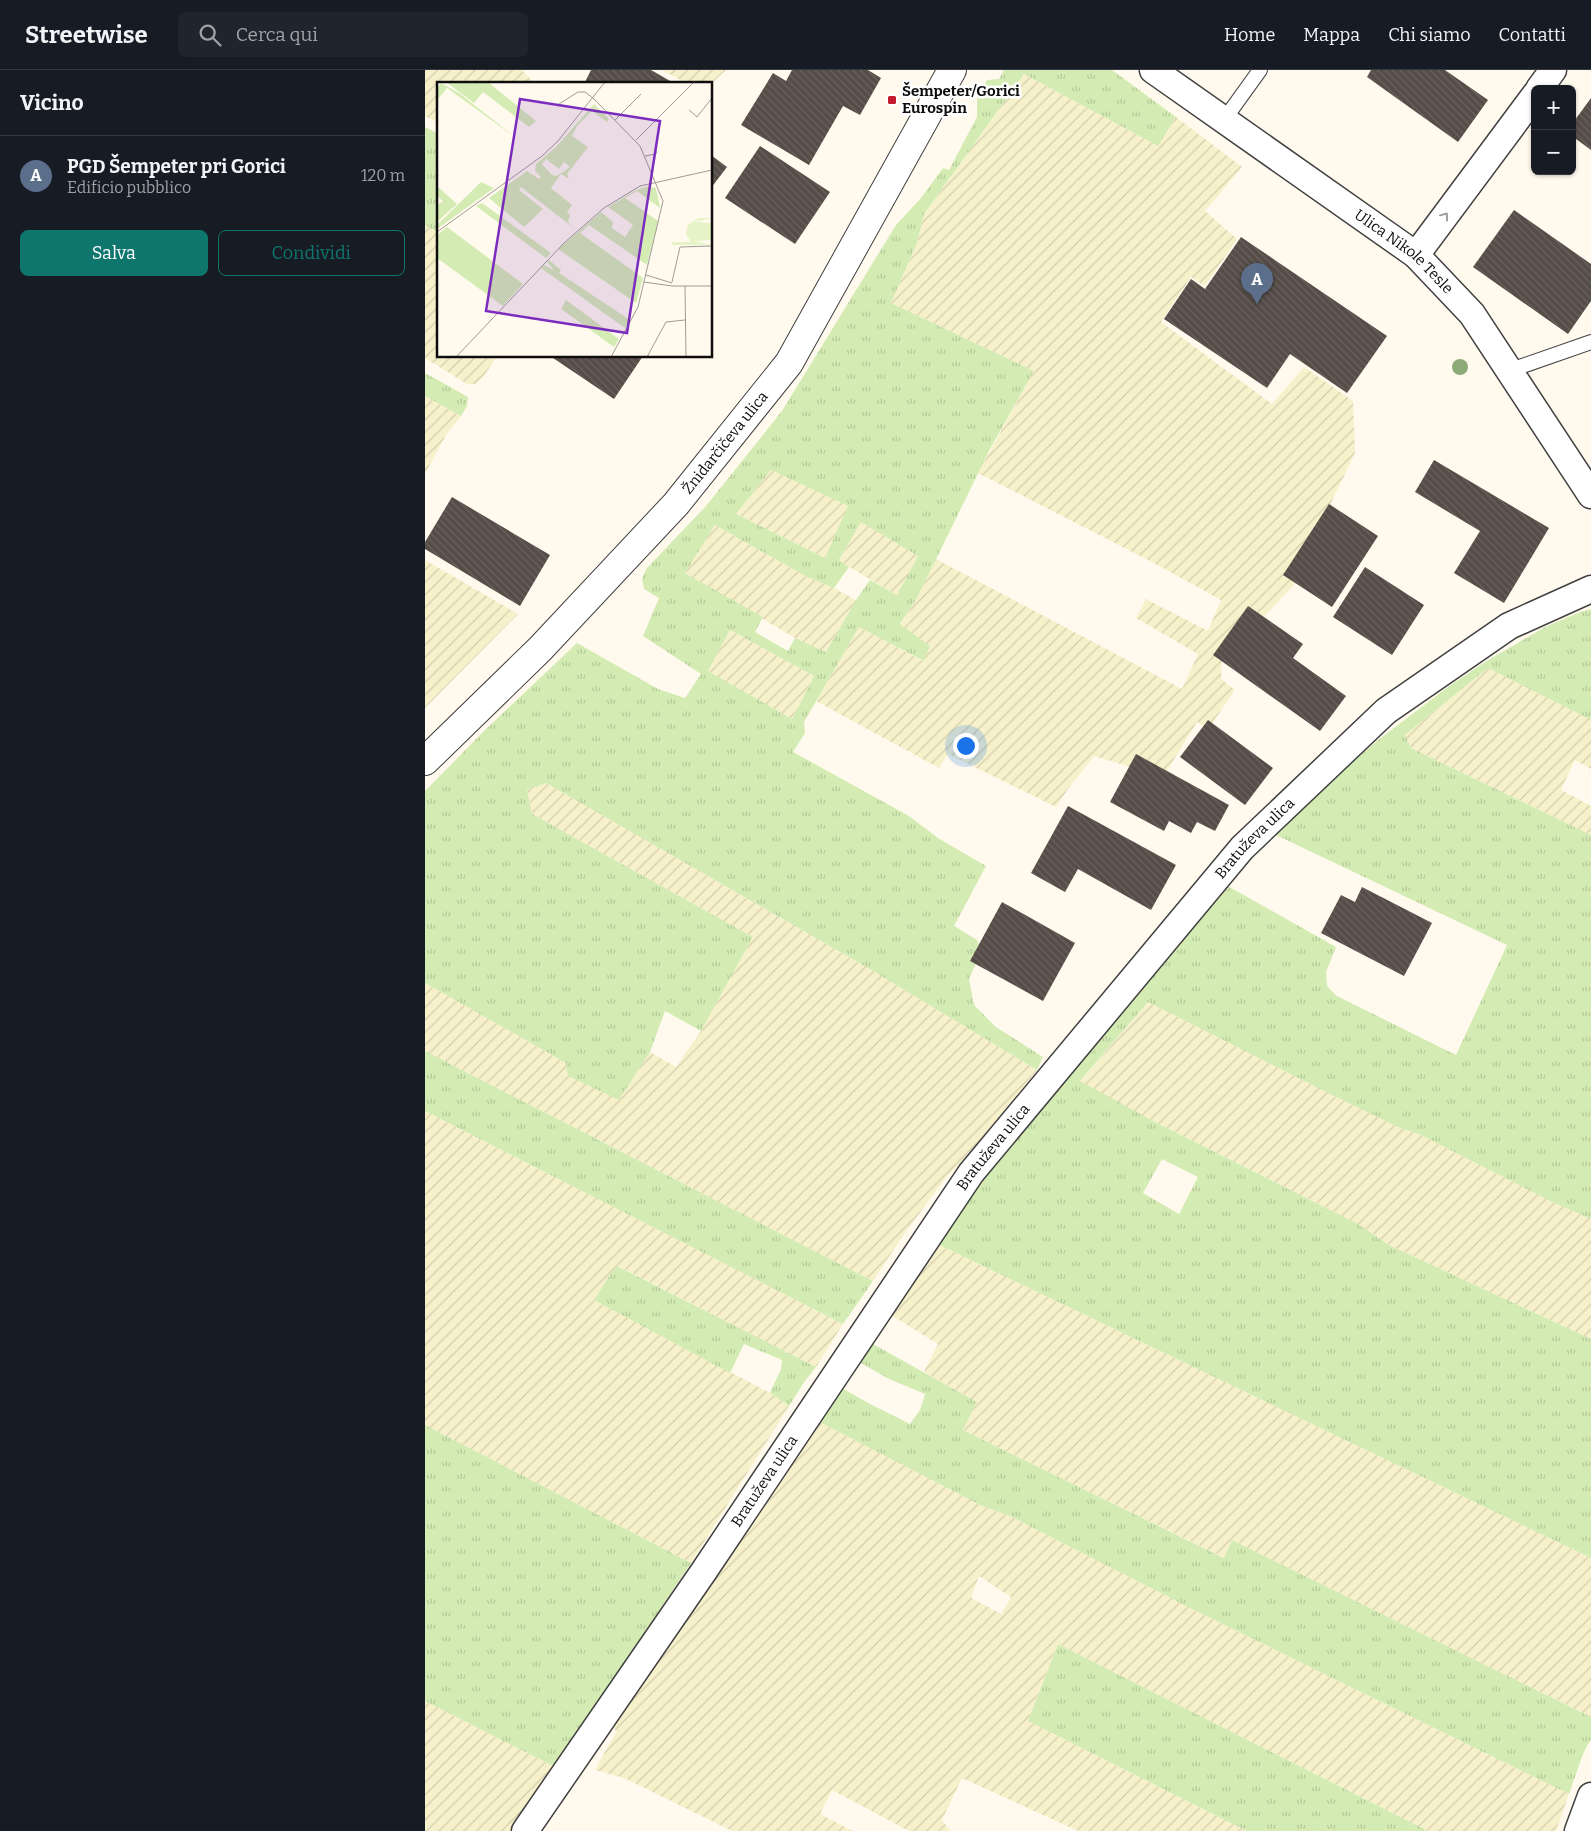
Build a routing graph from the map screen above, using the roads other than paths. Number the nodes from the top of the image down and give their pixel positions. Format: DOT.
graph roads {
  1 [pos="951,70"];
  2 [pos="1153,70"];
  3 [pos="1260,70"];
  4 [pos="1553,70"];
  5 [pos="1542,85"];
  6 [pos="1531,100"];
  7 [pos="1224,120"];
  8 [pos="1416,255"];
  9 [pos="1591,342"];
  10 [pos="1508,372"];
  11 [pos="1591,495"];
  12 [pos="1591,589"];
  13 [pos="425,761"];
  14 [pos="1591,1796"];
  15 [pos="525,1831"];
  16 [pos="1579,1831"];
  1 -- 13 [label="street, Žnidarčičeva ulica"];
  2 -- 7 [label="street, Ulica Nikole Tesle"];
  3 -- 7 [label="lane"];
  4 -- 5 [label="street"];
  8 -- 6 [label="street, one-way"];
  7 -- 8 [label="street, Ulica Nikole Tesle"];
  8 -- 10 [label="street, Ulica Nikole Tesle"];
  9 -- 10 [label="lane"];
  10 -- 11 [label="street, Ulica Nikole Tesle"];
  12 -- 15 [label="street, Bratuževa ulica"];
  14 -- 16 [label="street"];
}
